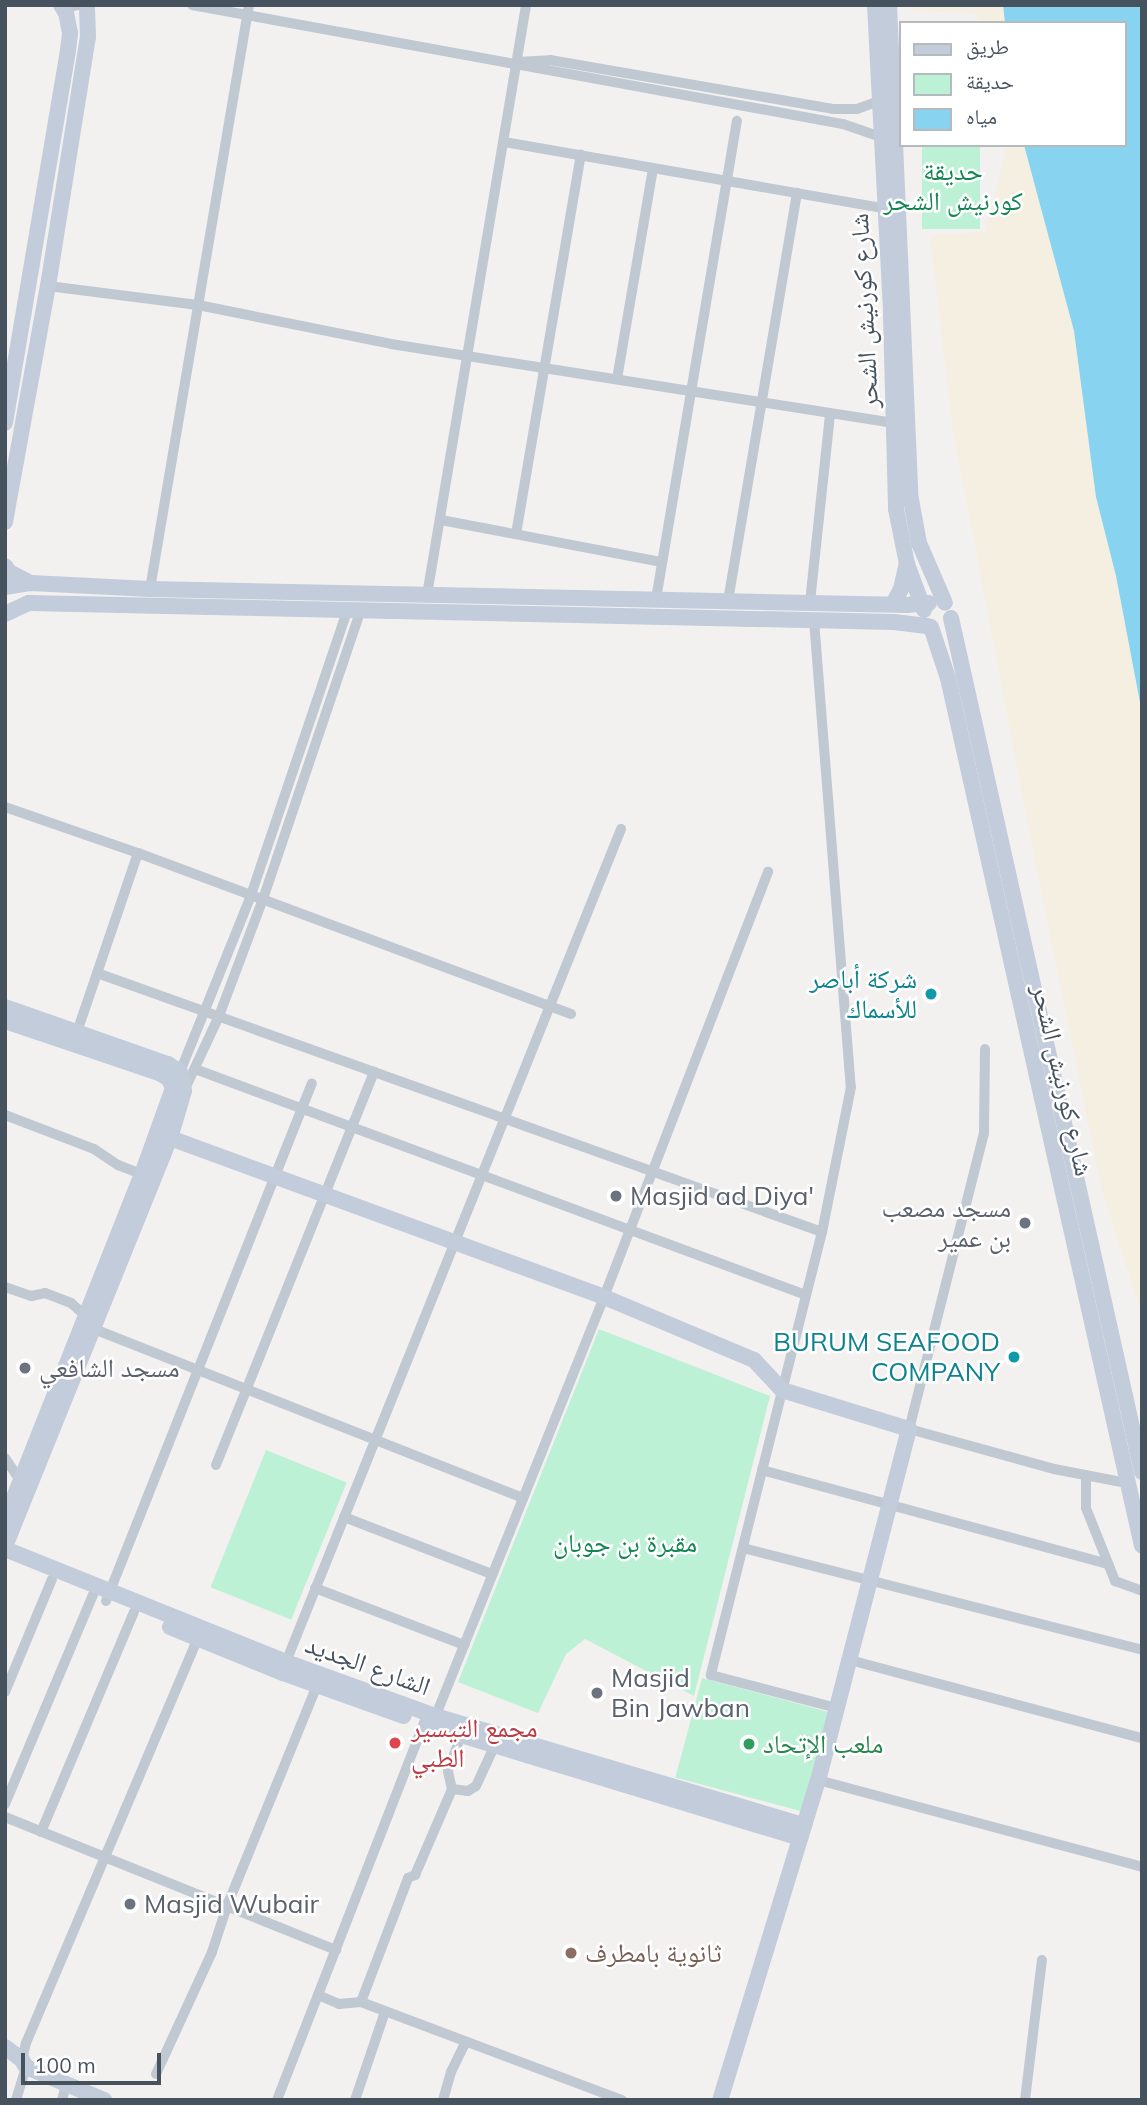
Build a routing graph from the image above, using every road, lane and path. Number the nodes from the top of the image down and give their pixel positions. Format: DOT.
graph roads {
  1 [pos="87,5"];
  2 [pos="192,5"];
  3 [pos="526,5"];
  4 [pos="875,5"];
  5 [pos="889,5"];
  6 [pos="67,6"];
  7 [pos="248,10"];
  8 [pos="517,62"];
  9 [pos="879,101"];
  10 [pos="737,121"];
  11 [pos="881,137"];
  12 [pos="504,142"];
  13 [pos="581,155"];
  14 [pos="653,169"];
  15 [pos="728,181"];
  16 [pos="797,193"];
  17 [pos="884,208"];
  18 [pos="48,286"];
  19 [pos="198,305"];
  20 [pos="897,314"];
  21 [pos="468,355"];
  22 [pos="545,368"];
  23 [pos="617,379"];
  24 [pos="11,390"];
  25 [pos="690,391"];
  26 [pos="29,392"];
  27 [pos="762,403"];
  28 [pos="830,415"];
  29 [pos="5,423"];
  30 [pos="894,423"];
  31 [pos="441,520"];
  32 [pos="5,522"];
  33 [pos="516,534"];
  34 [pos="662,562"];
  35 [pos="907,564"];
  36 [pos="5,566"];
  37 [pos="31,583"];
  38 [pos="5,587"];
  39 [pos="149,589"];
  40 [pos="427,595"];
  41 [pos="5,596"];
  42 [pos="183,597"];
  43 [pos="656,599"];
  44 [pos="728,601"];
  45 [pos="810,602"];
  46 [pos="29,603"];
  47 [pos="892,604"];
  48 [pos="354,609"];
  49 [pos="933,613"];
  50 [pos="5,614"];
  51 [pos="814,620"];
  52 [pos="5,807"];
  53 [pos="621,829"];
  54 [pos="138,853"];
  55 [pos="768,872"];
  56 [pos="251,895"];
  57 [pos="263,899"];
  58 [pos="1028,953"];
  59 [pos="1011,959"];
  60 [pos="97,972"];
  61 [pos="548,1005"];
  62 [pos="5,1007"];
  63 [pos="206,1011"];
  64 [pos="571,1014"];
  65 [pos="219,1016"];
  66 [pos="5,1021"];
  67 [pos="77,1032"];
  68 [pos="985,1049"];
  69 [pos="187,1071"];
  70 [pos="374,1071"];
  71 [pos="312,1083"];
  72 [pos="301,1110"];
  73 [pos="5,1115"];
  74 [pos="503,1117"];
  75 [pos="351,1129"];
  76 [pos="170,1138"];
  77 [pos="653,1171"];
  78 [pos="142,1174"];
  79 [pos="275,1176"];
  80 [pos="480,1176"];
  81 [pos="325,1194"];
  82 [pos="630,1231"];
  83 [pos="822,1232"];
  84 [pos="453,1242"];
  85 [pos="5,1287"];
  86 [pos="806,1296"];
  87 [pos="604,1297"];
  88 [pos="1108,1316"];
  89 [pos="1092,1320"];
  90 [pos="90,1323"];
  91 [pos="197,1370"];
  92 [pos="246,1389"];
  93 [pos="782,1390"];
  94 [pos="909,1429"];
  95 [pos="374,1440"];
  96 [pos="5,1458"];
  97 [pos="216,1465"];
  98 [pos="762,1470"];
  99 [pos="1142,1472"];
  100 [pos="1086,1475"];
  101 [pos="20,1480"];
  102 [pos="1127,1483"];
  103 [pos="523,1499"];
  104 [pos="890,1504"];
  105 [pos="344,1517"];
  106 [pos="5,1519"];
  107 [pos="1142,1546"];
  108 [pos="5,1548"];
  109 [pos="743,1548"];
  110 [pos="5,1561"];
  111 [pos="1108,1564"];
  112 [pos="492,1574"];
  113 [pos="52,1579"];
  114 [pos="870,1580"];
  115 [pos="315,1588"];
  116 [pos="1142,1591"];
  117 [pos="103,1596"];
  118 [pos="134,1612"];
  119 [pos="198,1638"];
  120 [pos="464,1645"];
  121 [pos="1142,1650"];
  122 [pos="850,1660"];
  123 [pos="286,1662"];
  124 [pos="317,1685"];
  125 [pos="5,1692"];
  126 [pos="837,1708"];
  127 [pos="430,1722"];
  128 [pos="460,1736"];
  129 [pos="1142,1738"];
  130 [pos="495,1747"];
  131 [pos="818,1780"];
  132 [pos="452,1789"];
  133 [pos="5,1804"];
  134 [pos="5,1817"];
  135 [pos="802,1831"];
  136 [pos="41,1832"];
  137 [pos="105,1857"];
  138 [pos="1142,1867"];
  139 [pos="227,1906"];
  140 [pos="336,1950"];
  141 [pos="1042,1960"];
  142 [pos="318,1995"];
  143 [pos="361,2002"];
  144 [pos="385,2012"];
  145 [pos="466,2043"];
  146 [pos="5,2047"];
  147 [pos="24,2064"];
  148 [pos="156,2074"];
  149 [pos="64,2092"];
  150 [pos="16,2100"];
  151 [pos="104,2100"];
  152 [pos="277,2100"];
  153 [pos="355,2100"];
  154 [pos="443,2100"];
  155 [pos="622,2100"];
  156 [pos="719,2100"];
  157 [pos="1025,2100"];
  1 -- 18 [label="street"];
  2 -- 7 [label="street"];
  3 -- 8 [label="street"];
  4 -- 9 [label="street, شارع كورنيش الشحر"];
  5 -- 20 [label="street, شارع كورنيش الشحر"];
  6 -- 24 [label="street"];
  7 -- 8 [label="street"];
  7 -- 19 [label="street"];
  8 -- 9 [label="street"];
  8 -- 11 [label="street"];
  8 -- 12 [label="street"];
  9 -- 11 [label="street, شارع كورنيش الشحر"];
  10 -- 15 [label="street"];
  11 -- 17 [label="street, شارع كورنيش الشحر"];
  12 -- 13 [label="street"];
  12 -- 21 [label="street"];
  13 -- 14 [label="street"];
  13 -- 22 [label="street"];
  14 -- 15 [label="street"];
  14 -- 23 [label="street"];
  15 -- 16 [label="street"];
  15 -- 25 [label="street"];
  16 -- 17 [label="street"];
  16 -- 27 [label="street"];
  17 -- 20 [label="street, شارع كورنيش الشحر"];
  18 -- 19 [label="street"];
  18 -- 26 [label="street"];
  19 -- 21 [label="street"];
  19 -- 39 [label="street"];
  20 -- 30 [label="street, شارع كورنيش الشحر"];
  20 -- 49 [label="street, شارع كورنيش الشحر"];
  21 -- 22 [label="street"];
  21 -- 31 [label="street"];
  22 -- 23 [label="street"];
  22 -- 33 [label="street"];
  23 -- 25 [label="street"];
  24 -- 26 [label="street"];
  24 -- 29 [label="street"];
  25 -- 27 [label="street"];
  25 -- 34 [label="street"];
  26 -- 32 [label="street"];
  27 -- 28 [label="street"];
  27 -- 44 [label="street"];
  28 -- 30 [label="street"];
  28 -- 45 [label="street"];
  30 -- 35 [label="street, شارع كورنيش الشحر"];
  31 -- 33 [label="street"];
  31 -- 40 [label="street"];
  33 -- 34 [label="street"];
  34 -- 43 [label="street"];
  35 -- 47 [label="street"];
  35 -- 49 [label="street, شارع كورنيش الشحر"];
  36 -- 37 [label="street"];
  37 -- 38 [label="street"];
  37 -- 39 [label="street"];
  39 -- 42 [label="street"];
  40 -- 42 [label="street"];
  40 -- 43 [label="street"];
  41 -- 46 [label="street"];
  42 -- 46 [label="street"];
  42 -- 48 [label="street"];
  43 -- 44 [label="street"];
  44 -- 45 [label="street"];
  45 -- 47 [label="street"];
  46 -- 50 [label="street"];
  47 -- 49 [label="street"];
  48 -- 51 [label="street"];
  48 -- 56 [label="street"];
  48 -- 57 [label="street"];
  49 -- 51 [label="street"];
  49 -- 58 [label="street, شارع كورنيش الشحر"];
  49 -- 59 [label="street, شارع كورنيش الشحر"];
  51 -- 83 [label="street"];
  52 -- 54 [label="street"];
  53 -- 61 [label="street"];
  54 -- 56 [label="street"];
  54 -- 60 [label="street"];
  55 -- 77 [label="street"];
  56 -- 57 [label="street"];
  56 -- 63 [label="street"];
  57 -- 61 [label="street"];
  57 -- 65 [label="street"];
  58 -- 59 [label="street"];
  58 -- 88 [label="street, شارع كورنيش الشحر"];
  59 -- 89 [label="street, شارع كورنيش الشحر"];
  60 -- 63 [label="street"];
  60 -- 67 [label="street"];
  61 -- 64 [label="street"];
  61 -- 74 [label="street"];
  62 -- 67 [label="street"];
  63 -- 65 [label="street"];
  63 -- 69 [label="street"];
  65 -- 69 [label="street"];
  65 -- 70 [label="street"];
  66 -- 78 [label="street"];
  67 -- 69 [label="street"];
  68 -- 94 [label="street"];
  69 -- 72 [label="street"];
  69 -- 76 [label="street"];
  70 -- 74 [label="street"];
  70 -- 75 [label="street"];
  71 -- 72 [label="street"];
  72 -- 75 [label="street"];
  72 -- 79 [label="street"];
  73 -- 78 [label="street"];
  74 -- 77 [label="street"];
  74 -- 80 [label="street"];
  75 -- 80 [label="street"];
  75 -- 81 [label="street"];
  76 -- 79 [label="street"];
  76 -- 90 [label="street"];
  77 -- 82 [label="street"];
  77 -- 83 [label="street"];
  78 -- 90 [label="street"];
  79 -- 81 [label="street"];
  79 -- 91 [label="street"];
  80 -- 82 [label="street"];
  80 -- 84 [label="street"];
  81 -- 84 [label="street"];
  81 -- 92 [label="street"];
  82 -- 86 [label="street"];
  82 -- 87 [label="street"];
  83 -- 86 [label="street"];
  84 -- 87 [label="street"];
  84 -- 95 [label="street"];
  85 -- 90 [label="street"];
  86 -- 93 [label="street"];
  87 -- 93 [label="street"];
  87 -- 103 [label="street"];
  88 -- 89 [label="street"];
  88 -- 99 [label="street, شارع كورنيش الشحر"];
  89 -- 102 [label="street, شارع كورنيش الشحر"];
  90 -- 91 [label="street"];
  90 -- 101 [label="street"];
  90 -- 108 [label="street"];
  91 -- 92 [label="street"];
  91 -- 117 [label="street"];
  92 -- 95 [label="street"];
  92 -- 97 [label="street"];
  93 -- 94 [label="street"];
  93 -- 98 [label="street"];
  94 -- 100 [label="street"];
  94 -- 104 [label="street"];
  95 -- 103 [label="street"];
  95 -- 105 [label="street"];
  96 -- 101 [label="street"];
  98 -- 104 [label="street"];
  98 -- 109 [label="street"];
  100 -- 102 [label="street"];
  100 -- 111 [label="street"];
  101 -- 106 [label="street"];
  102 -- 107 [label="street, شارع كورنيش الشحر"];
  103 -- 112 [label="street"];
  104 -- 111 [label="street"];
  104 -- 114 [label="street"];
  105 -- 112 [label="street"];
  105 -- 115 [label="street"];
  108 -- 117 [label="street, الشارع الجديد"];
  109 -- 114 [label="street"];
  109 -- 126 [label="street"];
  110 -- 113 [label="street, الشارع الجديد"];
  111 -- 116 [label="street"];
  112 -- 120 [label="street"];
  113 -- 117 [label="street, الشارع الجديد"];
  113 -- 125 [label="street"];
  114 -- 121 [label="street"];
  114 -- 122 [label="street"];
  115 -- 120 [label="street"];
  115 -- 123 [label="street"];
  117 -- 118 [label="street, الشارع الجديد"];
  117 -- 123 [label="street, الشارع الجديد"];
  117 -- 133 [label="street"];
  118 -- 119 [label="street, الشارع الجديد"];
  118 -- 136 [label="street"];
  119 -- 124 [label="street, الشارع الجديد"];
  119 -- 137 [label="street"];
  120 -- 127 [label="street"];
  122 -- 126 [label="street"];
  122 -- 129 [label="street"];
  123 -- 127 [label="street, الشارع الجديد"];
  124 -- 127 [label="street, الشارع الجديد"];
  124 -- 139 [label="street"];
  126 -- 131 [label="street"];
  127 -- 128 [label="street, الشارع الجديد"];
  127 -- 135 [label="street, الشارع الجديد"];
  127 -- 140 [label="street"];
  128 -- 130 [label="street, الشارع الجديد"];
  128 -- 132 [label="street"];
  130 -- 132 [label="street"];
  130 -- 135 [label="street, الشارع الجديد"];
  131 -- 135 [label="street"];
  131 -- 138 [label="street"];
  132 -- 143 [label="street"];
  134 -- 136 [label="street"];
  135 -- 156 [label="street"];
  136 -- 137 [label="street"];
  137 -- 139 [label="street"];
  137 -- 147 [label="street"];
  139 -- 140 [label="street"];
  139 -- 148 [label="street"];
  140 -- 142 [label="street"];
  141 -- 157 [label="street"];
  142 -- 143 [label="street"];
  142 -- 152 [label="street"];
  143 -- 144 [label="street"];
  144 -- 145 [label="street"];
  144 -- 153 [label="street"];
  145 -- 154 [label="street"];
  145 -- 155 [label="street"];
  146 -- 147 [label="street"];
  147 -- 149 [label="street"];
  147 -- 150 [label="street"];
  149 -- 151 [label="street"];
}
